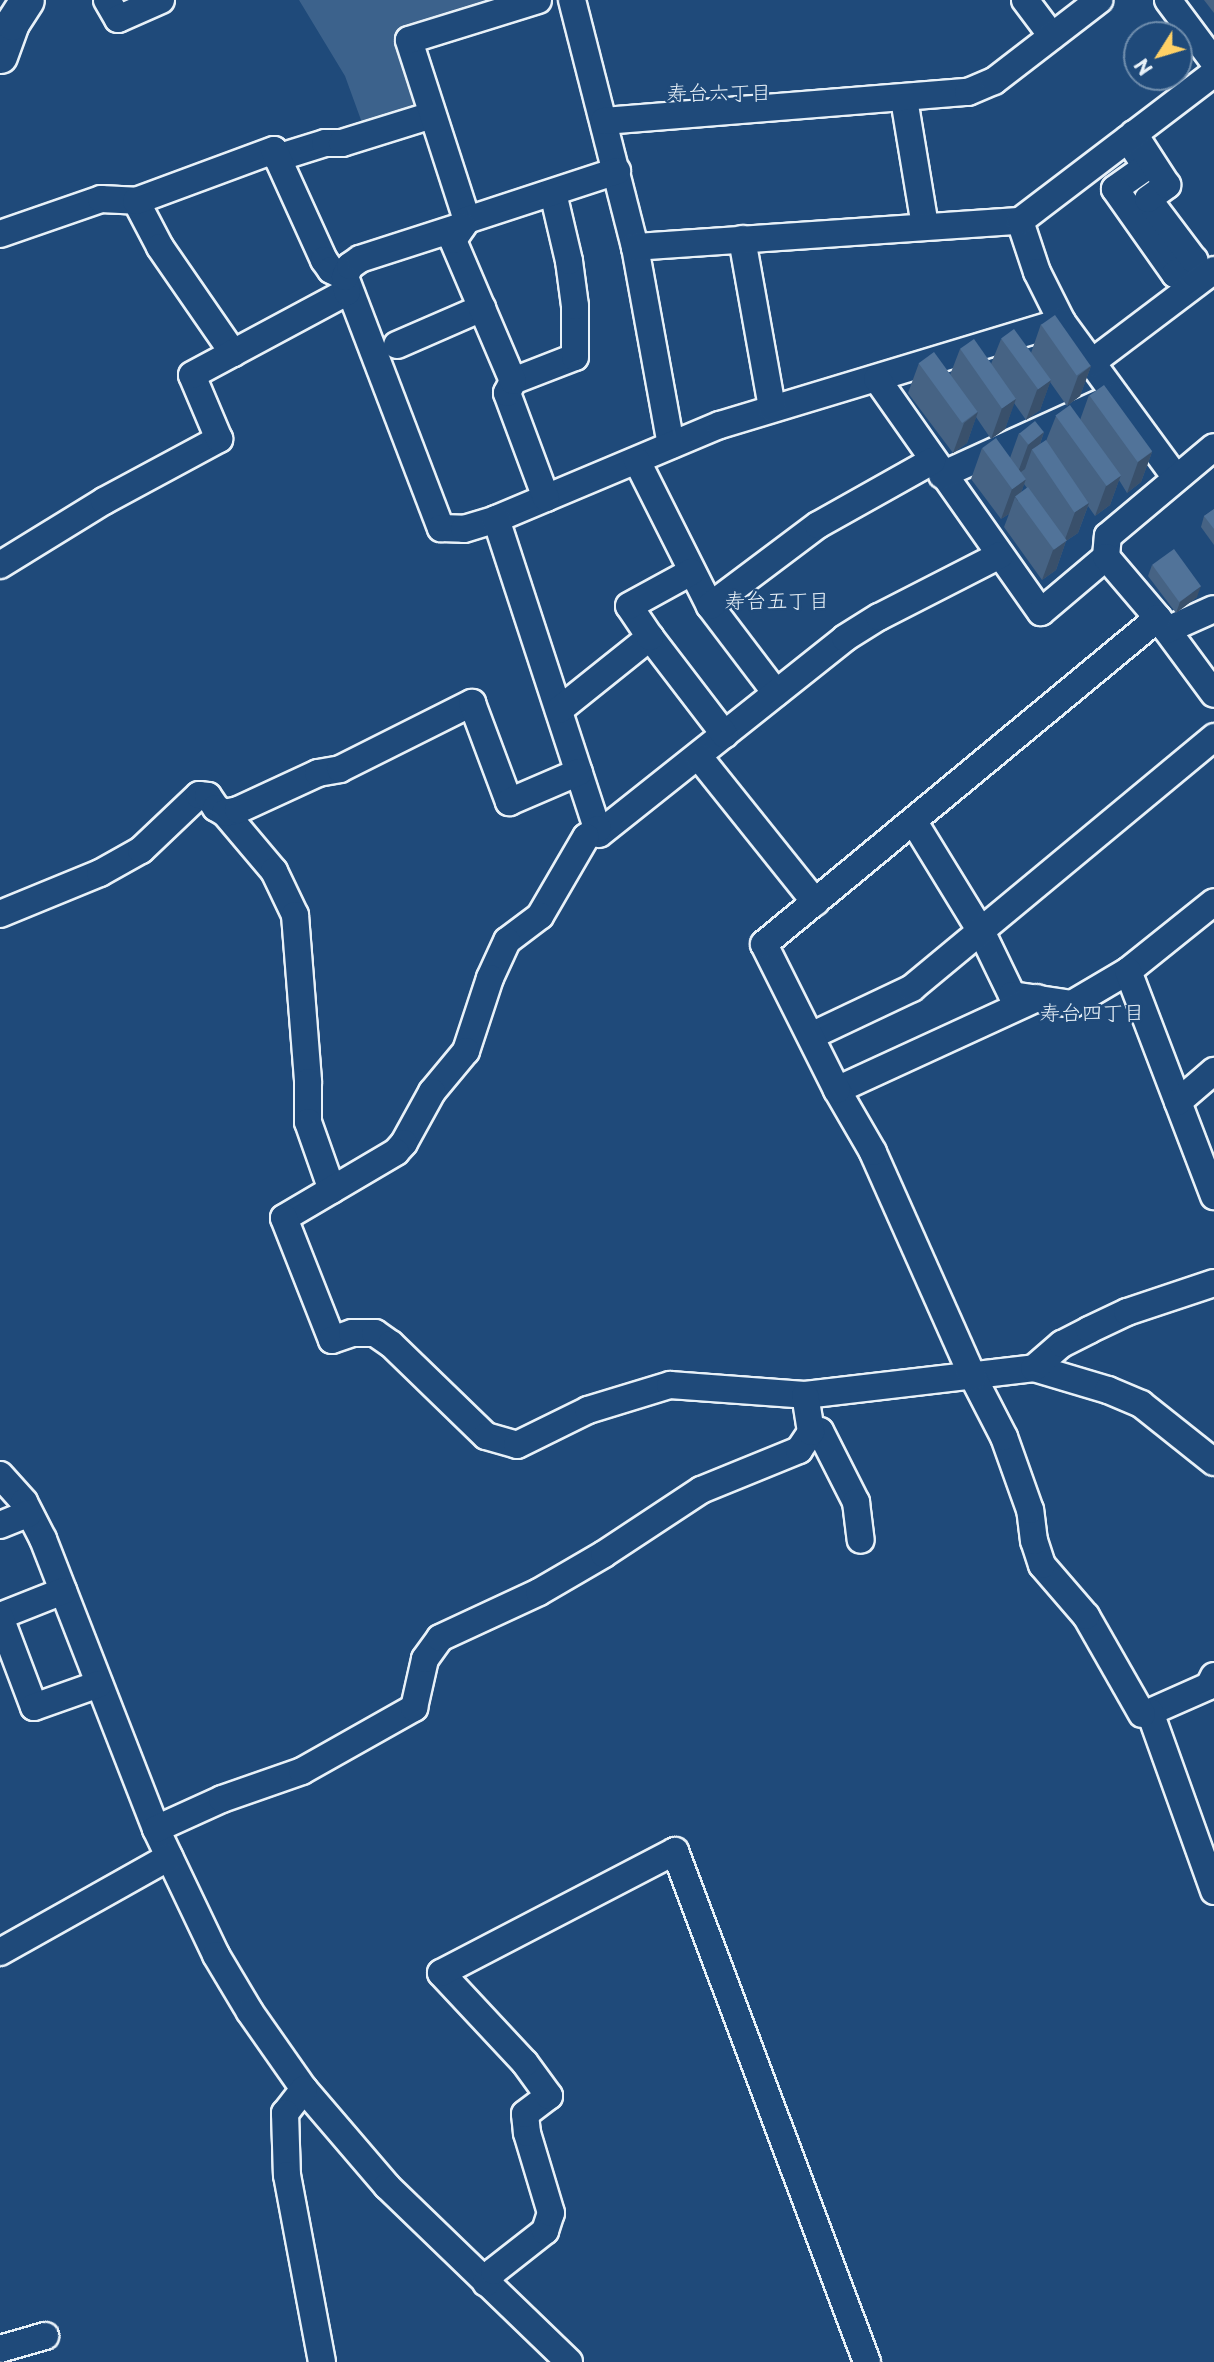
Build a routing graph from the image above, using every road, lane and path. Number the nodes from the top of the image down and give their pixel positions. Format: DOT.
graph roads {
  1 [pos="107,0"];
  2 [pos="161,0"];
  3 [pos="538,0"];
  4 [pos="572,0"];
  5 [pos="1026,0"];
  6 [pos="1099,0"];
  7 [pos="1168,0"];
  8 [pos="13,9"];
  9 [pos="1052,36"];
  10 [pos="1209,46"];
  11 [pos="0,56"];
  12 [pos="1214,73"];
  13 [pos="904,99"];
  14 [pos="432,115"];
  15 [pos="604,121"];
  16 [pos="1131,136"];
  17 [pos="277,158"];
  18 [pos="617,171"];
  19 [pos="553,194"];
  20 [pos="136,201"];
  21 [pos="1020,221"];
  22 [pos="465,223"];
  23 [pos="925,226"];
  24 [pos="0,234"];
  25 [pos="742,239"];
  26 [pos="635,247"];
  27 [pos="1214,270"];
  28 [pos="345,277"];
  29 [pos="482,308"];
  30 [pos="1062,322"];
  31 [pos="397,345"];
  32 [pos="233,353"];
  33 [pos="1091,363"];
  34 [pos="877,379"];
  35 [pos="513,382"];
  36 [pos="1115,396"];
  37 [pos="772,408"];
  38 [pos="671,445"];
  39 [pos="1214,447"];
  40 [pos="637,461"];
  41 [pos="937,468"];
  42 [pos="1176,478"];
  43 [pos="546,498"];
  44 [pos="496,519"];
  45 [pos="1000,555"];
  46 [pos="1106,557"];
  47 [pos="0,565"];
  48 [pos="691,572"];
  49 [pos="709,606"];
  50 [pos="1214,609"];
  51 [pos="1163,624"];
  52 [pos="650,637"];
  53 [pos="776,692"];
  54 [pos="1214,694"];
  55 [pos="559,710"];
  56 [pos="725,735"];
  57 [pos="1214,737"];
  58 [pos="699,757"];
  59 [pos="579,772"];
  60 [pos="225,813"];
  61 [pos="914,822"];
  62 [pos="597,829"];
  63 [pos="815,902"];
  64 [pos="1214,902"];
  65 [pos="0,914"];
  66 [pos="982,933"];
  67 [pos="1128,971"];
  68 [pos="1037,998"];
  69 [pos="811,1036"];
  70 [pos="1214,1071"];
  71 [pos="837,1090"];
  72 [pos="1178,1102"];
  73 [pos="332,1190"];
  74 [pos="1214,1196"];
  75 [pos="1214,1283"];
  76 [pos="1034,1368"];
  77 [pos="973,1377"];
  78 [pos="805,1395"];
  79 [pos="811,1432"];
  80 [pos="1214,1462"];
  81 [pos="0,1475"];
  82 [pos="29,1513"];
  83 [pos="0,1525"];
  84 [pos="862,1540"];
  85 [pos="63,1591"];
  86 [pos="0,1617"];
  87 [pos="1214,1676"];
  88 [pos="99,1684"];
  89 [pos="1142,1714"];
  90 [pos="156,1829"];
  91 [pos="169,1857"];
  92 [pos="1214,1891"];
  93 [pos="0,1952"];
  94 [pos="304,2089"];
  95 [pos="486,2283"];
  96 [pos="45,2336"];
  97 [pos="0,2349"];
  98 [pos="322,2362"];
  99 [pos="569,2362"];
  100 [pos="867,2362"];
  1 -- 2 [label="street"];
  3 -- 14 [label="street"];
  4 -- 15 [label="street"];
  5 -- 9 [label="street"];
  6 -- 9 [label="street"];
  7 -- 10 [label="street"];
  8 -- 11 [label="main road"];
  9 -- 13 [label="street"];
  12 -- 16 [label="street"];
  13 -- 15 [label="street"];
  13 -- 23 [label="street"];
  14 -- 17 [label="street"];
  14 -- 22 [label="street"];
  15 -- 18 [label="street"];
  16 -- 16 [label="street"];
  16 -- 21 [label="street"];
  17 -- 20 [label="street"];
  17 -- 28 [label="street"];
  18 -- 19 [label="street"];
  18 -- 26 [label="street"];
  19 -- 22 [label="street"];
  19 -- 35 [label="street"];
  20 -- 24 [label="street"];
  20 -- 32 [label="street"];
  21 -- 23 [label="street"];
  21 -- 30 [label="street"];
  22 -- 28 [label="street"];
  22 -- 29 [label="street"];
  23 -- 25 [label="street"];
  25 -- 26 [label="street"];
  25 -- 37 [label="street"];
  26 -- 38 [label="street"];
  27 -- 33 [label="street"];
  28 -- 32 [label="street"];
  28 -- 44 [label="street"];
  29 -- 31 [label="street"];
  29 -- 35 [label="street"];
  30 -- 33 [label="street"];
  30 -- 34 [label="street"];
  32 -- 47 [label="street"];
  33 -- 36 [label="street"];
  34 -- 37 [label="street"];
  34 -- 41 [label="street"];
  35 -- 43 [label="street"];
  36 -- 41 [label="street"];
  36 -- 42 [label="street"];
  37 -- 38 [label="street"];
  38 -- 40 [label="street"];
  39 -- 42 [label="street"];
  40 -- 43 [label="street"];
  40 -- 48 [label="street"];
  41 -- 45 [label="street"];
  41 -- 49 [label="street"];
  42 -- 46 [label="street"];
  43 -- 44 [label="street"];
  44 -- 55 [label="street"];
  45 -- 46 [label="street"];
  45 -- 53 [label="street"];
  46 -- 51 [label="street"];
  48 -- 49 [label="street"];
  48 -- 52 [label="street"];
  49 -- 53 [label="street"];
  50 -- 51 [label="street"];
  51 -- 54 [label="street"];
  51 -- 61 [label="street"];
  52 -- 55 [label="street"];
  52 -- 56 [label="street"];
  53 -- 56 [label="street"];
  55 -- 59 [label="street"];
  56 -- 58 [label="street"];
  57 -- 66 [label="street"];
  58 -- 62 [label="street"];
  58 -- 63 [label="street"];
  59 -- 60 [label="street"];
  59 -- 62 [label="street"];
  60 -- 65 [label="street"];
  60 -- 73 [label="street"];
  61 -- 63 [label="street"];
  61 -- 66 [label="street"];
  62 -- 73 [label="street"];
  63 -- 69 [label="street"];
  64 -- 67 [label="street"];
  66 -- 68 [label="street"];
  66 -- 69 [label="street"];
  67 -- 68 [label="street"];
  67 -- 72 [label="street"];
  68 -- 71 [label="street"];
  69 -- 71 [label="street"];
  70 -- 72 [label="street"];
  71 -- 77 [label="street"];
  72 -- 74 [label="street"];
  73 -- 78 [label="street"];
  75 -- 76 [label="street"];
  76 -- 77 [label="street"];
  76 -- 80 [label="street"];
  77 -- 78 [label="street"];
  77 -- 89 [label="street"];
  78 -- 79 [label="street"];
  79 -- 84 [label="street"];
  79 -- 90 [label="street"];
  81 -- 82 [label="street"];
  82 -- 83 [label="street"];
  82 -- 85 [label="street"];
  85 -- 86 [label="street"];
  85 -- 88 [label="street"];
  86 -- 88 [label="street"];
  87 -- 92 [label="street"];
  88 -- 90 [label="street"];
  90 -- 91 [label="street"];
  91 -- 93 [label="street"];
  91 -- 94 [label="street"];
  94 -- 95 [label="street"];
  94 -- 98 [label="street"];
  95 -- 99 [label="street"];
  95 -- 100 [label="street"];
  96 -- 97 [label="street"];
}
